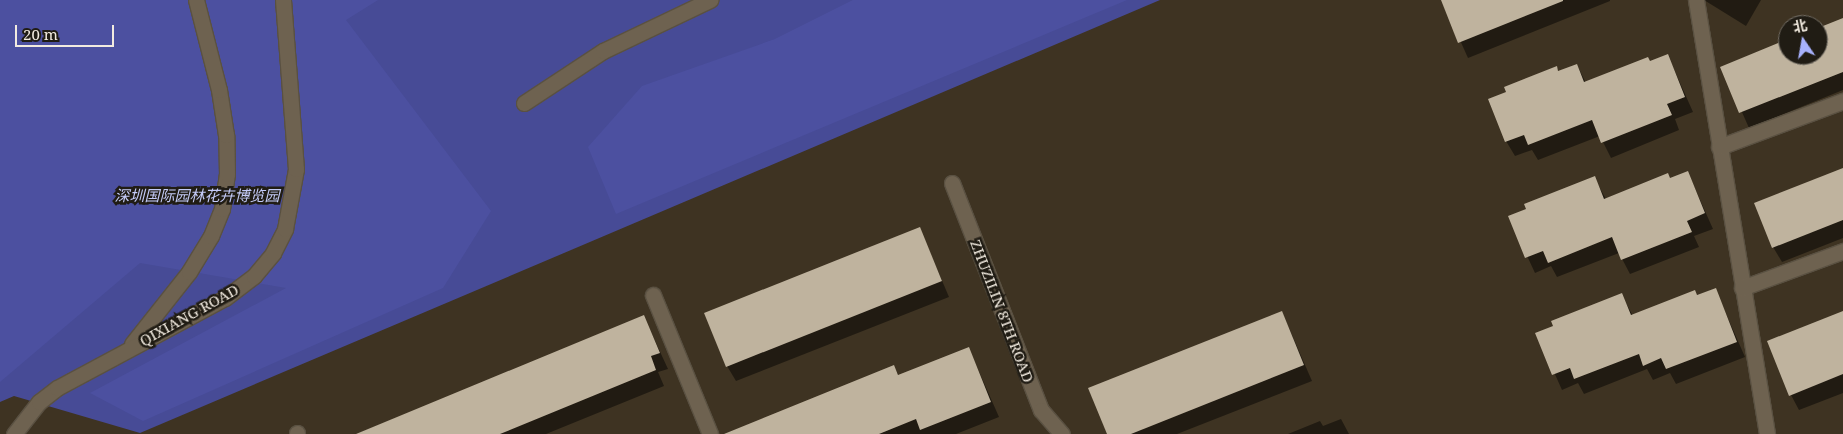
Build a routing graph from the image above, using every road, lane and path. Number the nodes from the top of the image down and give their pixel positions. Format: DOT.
graph roads {
  1 [pos="196,0"];
  2 [pos="283,0"];
  3 [pos="710,0"];
  4 [pos="1696,0"];
  5 [pos="524,102"];
  6 [pos="1843,102"];
  7 [pos="1719,147"];
  8 [pos="952,183"];
  9 [pos="1843,251"];
  10 [pos="1742,288"];
  11 [pos="653,295"];
  12 [pos="128,348"];
  13 [pos="14,434"];
  14 [pos="710,434"];
  15 [pos="1062,434"];
  16 [pos="1767,434"];
  1 -- 12 [label="street"];
  2 -- 12 [label="street, QIXIANG ROAD"];
  3 -- 5 [label="street"];
  4 -- 7 [label="street"];
  6 -- 7 [label="street"];
  7 -- 10 [label="street"];
  8 -- 15 [label="street, ZHUZILIN 8TH ROAD"];
  9 -- 10 [label="street"];
  10 -- 16 [label="street"];
  11 -- 14 [label="street"];
  12 -- 13 [label="street, QIXIANG ROAD"];
}
